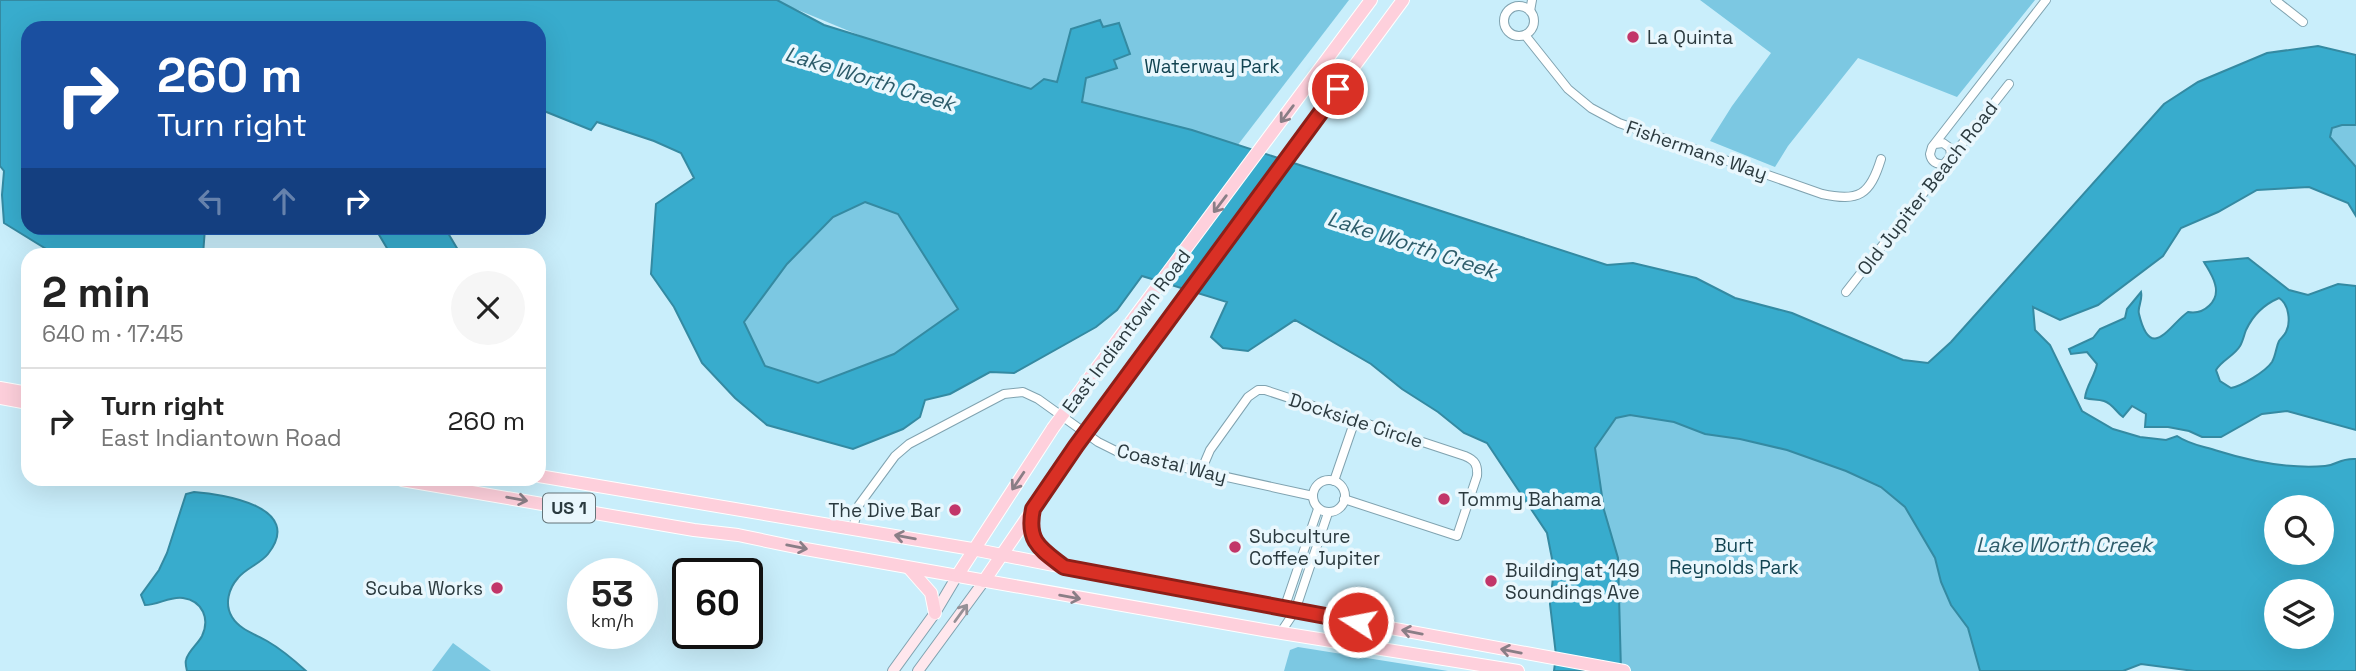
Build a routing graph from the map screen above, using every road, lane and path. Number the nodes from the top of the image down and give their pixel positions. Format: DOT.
graph roads {
  1 [pos="1371,0"];
  2 [pos="1403,0"];
  3 [pos="1532,0"];
  4 [pos="2046,0"];
  5 [pos="2275,0"];
  6 [pos="1517,3"];
  7 [pos="1530,11"];
  8 [pos="2303,22"];
  9 [pos="1525,35"];
  10 [pos="2009,85"];
  11 [pos="1935,144"];
  12 [pos="1881,159"];
  13 [pos="1949,160"];
  14 [pos="1846,292"];
  15 [pos="0,388"];
  16 [pos="21,392"];
  17 [pos="0,398"];
  18 [pos="21,402"];
  19 [pos="0,405"];
  20 [pos="21,410"];
  21 [pos="1355,420"];
  22 [pos="1201,471"];
  23 [pos="546,477"];
  24 [pos="1334,481"];
  25 [pos="437,486"];
  26 [pos="1313,496"];
  27 [pos="1344,499"];
  28 [pos="1033,509"];
  29 [pos="1318,509"];
  30 [pos="1328,513"];
  31 [pos="853,528"];
  32 [pos="972,549"];
  33 [pos="1001,555"];
  34 [pos="1064,567"];
  35 [pos="908,568"];
  36 [pos="957,576"];
  37 [pos="984,581"];
  38 [pos="1289,610"];
  39 [pos="935,613"];
  40 [pos="1281,632"];
  41 [pos="893,671"];
  42 [pos="918,671"];
  43 [pos="1518,671"];
  44 [pos="1624,671"];
  1 -- 32 [label="main road, East Indiantown Road, one-way, bridge"];
  2 -- 28 [label="main road, East Indiantown Road, bridge"];
  3 -- 7 [label="street"];
  4 -- 11 [label="street, Old Jupiter Beach Road"];
  5 -- 8 [label="street"];
  6 -- 7 [label="street, Fishermans Way"];
  6 -- 9 [label="street, Fishermans Way"];
  7 -- 9 [label="street"];
  9 -- 12 [label="street, Fishermans Way"];
  10 -- 13 [label="street, Old Jupiter Beach Road"];
  11 -- 13 [label="street"];
  11 -- 13 [label="street"];
  13 -- 14 [label="street, Old Jupiter Beach Road"];
  15 -- 16 [label="main road"];
  17 -- 18 [label="main road"];
  19 -- 20 [label="main road"];
  21 -- 22 [label="street, Dockside Circle"];
  21 -- 24 [label="street"];
  21 -- 27 [label="street, Dockside Circle"];
  22 -- 26 [label="street, Coastal Way"];
  22 -- 31 [label="street, Coastal Way"];
  23 -- 31 [label="main road, US 1"];
  24 -- 26 [label="street"];
  24 -- 27 [label="street"];
  25 -- 35 [label="main road, US 1, one-way"];
  26 -- 29 [label="street"];
  27 -- 30 [label="street"];
  28 -- 33 [label="main road, East Indiantown Road"];
  28 -- 34 [label="main road"];
  29 -- 30 [label="street"];
  29 -- 38 [label="street"];
  30 -- 38 [label="street"];
  32 -- 31 [label="main road, US 1, one-way"];
  32 -- 33 [label="main road, US 1"];
  32 -- 36 [label="main road, East Indiantown Road"];
  33 -- 34 [label="main road, US 1"];
  33 -- 37 [label="main road, East Indiantown Road"];
  34 -- 38 [label="main road, US 1"];
  35 -- 36 [label="main road, US 1"];
  35 -- 39 [label="main road"];
  36 -- 37 [label="main road, US 1"];
  36 -- 39 [label="street, East Indiantown Road"];
  37 -- 40 [label="main road, US 1, one-way"];
  42 -- 37 [label="street, East Indiantown Road, one-way"];
  38 -- 40 [label="street"];
  44 -- 38 [label="main road, US 1, one-way"];
  39 -- 41 [label="street, East Indiantown Road"];
  40 -- 43 [label="main road, US 1"];
}
